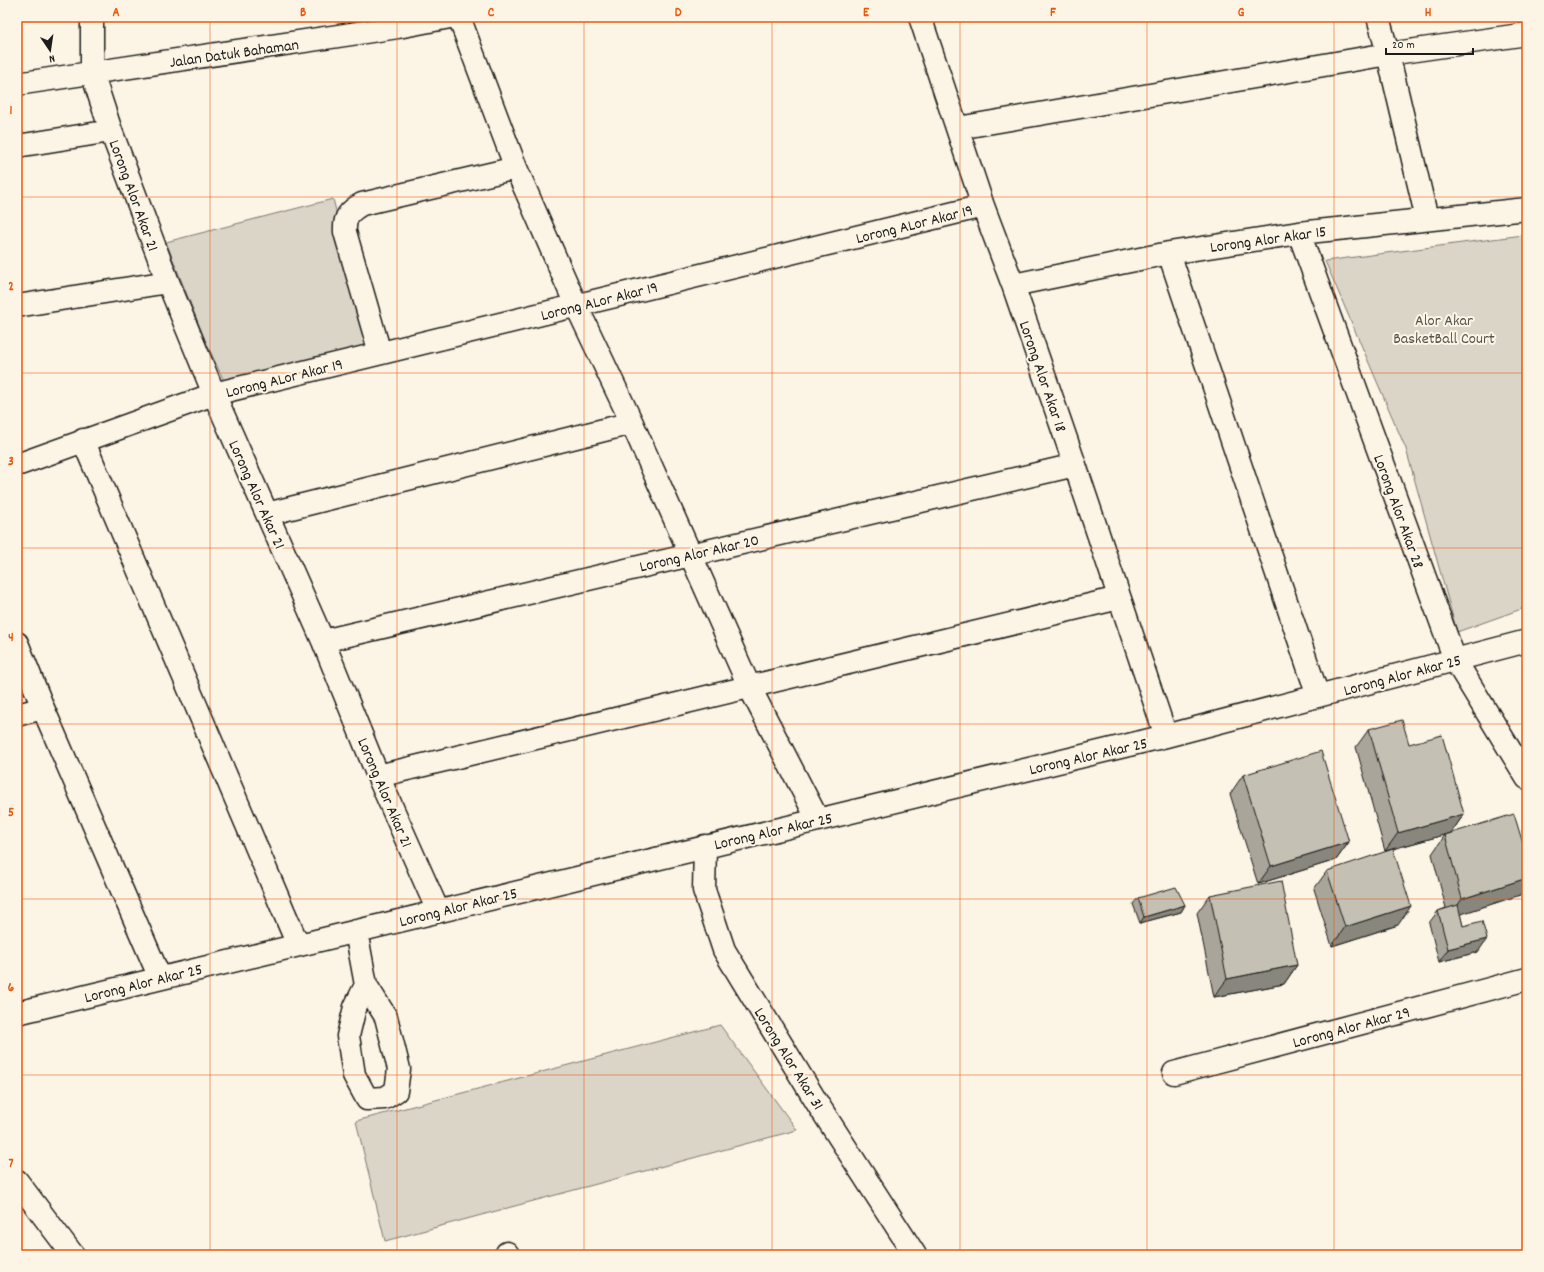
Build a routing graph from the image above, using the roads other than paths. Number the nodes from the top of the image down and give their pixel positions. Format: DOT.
graph roads {
  1 [pos="92,17"];
  2 [pos="450,17"];
  3 [pos="459,17"];
  4 [pos="920,17"];
  5 [pos="1378,17"];
  6 [pos="398,22"];
  7 [pos="1527,34"];
  8 [pos="1388,54"];
  9 [pos="92,73"];
  10 [pos="17,84"];
  11 [pos="958,128"];
  12 [pos="111,131"];
  13 [pos="17,146"];
  14 [pos="516,168"];
  15 [pos="983,206"];
  16 [pos="1527,209"];
  17 [pos="1427,219"];
  18 [pos="1299,233"];
  19 [pos="1169,253"];
  20 [pos="168,282"];
  21 [pos="1012,285"];
  22 [pos="576,305"];
  23 [pos="17,306"];
  24 [pos="380,353"];
  25 [pos="214,394"];
  26 [pos="632,423"];
  27 [pos="83,440"];
  28 [pos="17,465"];
  29 [pos="1075,465"];
  30 [pos="267,514"];
  31 [pos="691,554"];
  32 [pos="1119,598"];
  33 [pos="323,641"];
  34 [pos="1527,641"];
  35 [pos="17,643"];
  36 [pos="1455,660"];
  37 [pos="749,686"];
  38 [pos="1318,696"];
  39 [pos="43,708"];
  40 [pos="17,715"];
  41 [pos="1166,736"];
  42 [pos="378,776"];
  43 [pos="1527,778"];
  44 [pos="818,820"];
  45 [pos="705,846"];
  46 [pos="438,911"];
  47 [pos="356,930"];
  48 [pos="298,945"];
  49 [pos="160,978"];
  50 [pos="1527,979"];
  51 [pos="366,985"];
  52 [pos="17,1013"];
  53 [pos="1174,1073"];
  54 [pos="17,1181"];
  55 [pos="73,1255"];
  56 [pos="915,1255"];
  1 -- 9 [label="street, Lorong Alor Akar 21"];
  2 -- 6 [label="street, Jalan Datuk Bahaman"];
  3 -- 14 [label="street"];
  4 -- 11 [label="street, Lorong Alor Akar 18"];
  5 -- 8 [label="street"];
  6 -- 9 [label="street, Jalan Datuk Bahaman"];
  7 -- 8 [label="street"];
  8 -- 11 [label="street"];
  8 -- 17 [label="street"];
  9 -- 10 [label="street, Jalan Datuk Bahaman"];
  9 -- 12 [label="street, Lorong Alor Akar 21"];
  11 -- 15 [label="street, Lorong Alor Akar 18"];
  12 -- 13 [label="street"];
  12 -- 20 [label="street, Lorong Alor Akar 21"];
  14 -- 22 [label="street"];
  14 -- 24 [label="street"];
  15 -- 21 [label="street, Lorong Alor Akar 18"];
  15 -- 22 [label="street, Lorong ALor Akar 19"];
  16 -- 17 [label="street, Lorong Alor Akar 15"];
  17 -- 18 [label="street, Lorong Alor Akar 15"];
  18 -- 19 [label="street, Lorong Alor Akar 15"];
  18 -- 36 [label="street, Lorong Alor Akar 28"];
  19 -- 21 [label="street, Lorong Alor Akar 15"];
  19 -- 38 [label="street"];
  20 -- 23 [label="street"];
  20 -- 25 [label="street, Lorong Alor Akar 21"];
  21 -- 29 [label="street, Lorong Alor Akar 18"];
  22 -- 24 [label="street, Lorong ALor Akar 19"];
  22 -- 26 [label="street"];
  24 -- 25 [label="street, Lorong ALor Akar 19"];
  25 -- 27 [label="street, Lorong ALor Akar 19"];
  25 -- 30 [label="street, Lorong Alor Akar 21"];
  26 -- 30 [label="street"];
  26 -- 31 [label="street"];
  27 -- 28 [label="street, Lorong ALor Akar 19"];
  27 -- 48 [label="street"];
  29 -- 31 [label="street, Lorong Alor Akar 20"];
  29 -- 32 [label="street, Lorong Alor Akar 18"];
  30 -- 33 [label="street, Lorong Alor Akar 21"];
  31 -- 33 [label="street, Lorong Alor Akar 20"];
  31 -- 37 [label="street"];
  32 -- 37 [label="street"];
  32 -- 41 [label="street, Lorong Alor Akar 18"];
  33 -- 42 [label="street, Lorong Alor Akar 21"];
  34 -- 36 [label="street, Lorong Alor Akar 25"];
  35 -- 39 [label="street"];
  36 -- 38 [label="street, Lorong Alor Akar 25"];
  36 -- 43 [label="street, Lorong Alor Akar 28"];
  37 -- 42 [label="street"];
  37 -- 44 [label="street"];
  38 -- 41 [label="street, Lorong Alor Akar 25"];
  39 -- 40 [label="street"];
  39 -- 49 [label="street"];
  41 -- 44 [label="street, Lorong Alor Akar 25"];
  42 -- 46 [label="street, Lorong Alor Akar 21"];
  44 -- 45 [label="street, Lorong Alor Akar 25"];
  45 -- 46 [label="street, Lorong Alor Akar 25"];
  45 -- 56 [label="street, Lorong Alor Akar 31"];
  46 -- 47 [label="street, Lorong Alor Akar 25"];
  47 -- 48 [label="street, Lorong Alor Akar 25"];
  47 -- 51 [label="street"];
  48 -- 49 [label="street, Lorong Alor Akar 25"];
  49 -- 52 [label="street, Lorong Alor Akar 25"];
  50 -- 53 [label="street, Lorong Alor Akar 29"];
  54 -- 55 [label="street"];
}
